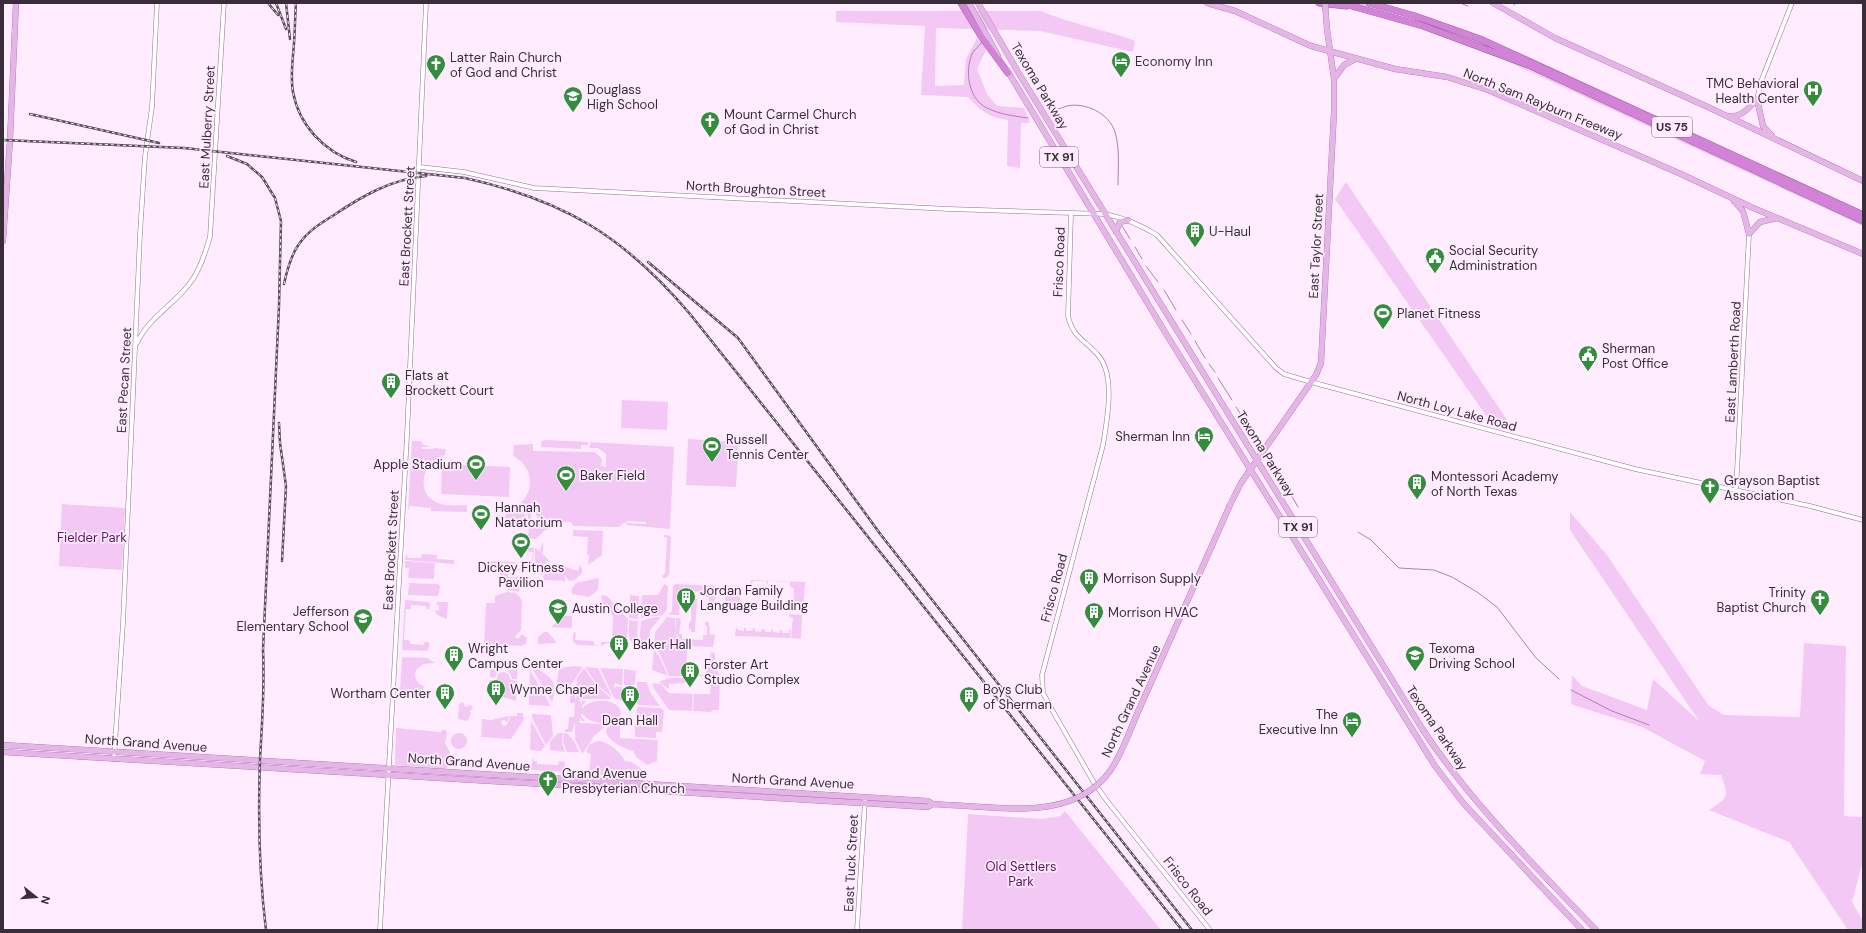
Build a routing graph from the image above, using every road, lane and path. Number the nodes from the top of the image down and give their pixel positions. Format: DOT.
graph roads {
  1 [pos="16,3"];
  2 [pos="157,3"];
  3 [pos="224,3"];
  4 [pos="426,3"];
  5 [pos="961,3"];
  6 [pos="969,3"];
  7 [pos="978,3"];
  8 [pos="1207,3"];
  9 [pos="1319,3"];
  10 [pos="1325,3"];
  11 [pos="1341,3"];
  12 [pos="1369,3"];
  13 [pos="1493,3"];
  14 [pos="1792,3"];
  15 [pos="1361,8"];
  16 [pos="1328,51"];
  17 [pos="1355,58"];
  18 [pos="1008,73"];
  19 [pos="1334,79"];
  20 [pos="1034,98"];
  21 [pos="1025,99"];
  22 [pos="1757,99"];
  23 [pos="1727,116"];
  24 [pos="1776,141"];
  25 [pos="420,167"];
  26 [pos="1863,181"];
  27 [pos="1731,198"];
  28 [pos="1071,214"];
  29 [pos="1105,214"];
  30 [pos="1094,215"];
  31 [pos="1863,215"];
  32 [pos="1778,218"];
  33 [pos="1128,220"];
  34 [pos="1863,221"];
  35 [pos="1116,232"];
  36 [pos="1749,234"];
  37 [pos="3,241"];
  38 [pos="1863,254"];
  39 [pos="136,346"];
  40 [pos="1311,382"];
  41 [pos="1258,461"];
  42 [pos="1251,470"];
  43 [pos="1736,491"];
  44 [pos="1863,520"];
  45 [pos="3,745"];
  46 [pos="3,752"];
  47 [pos="115,752"];
  48 [pos="114,759"];
  49 [pos="389,768"];
  50 [pos="388,774"];
  51 [pos="865,800"];
  52 [pos="380,930"];
  53 [pos="858,930"];
  54 [pos="1210,930"];
  55 [pos="1582,930"];
  56 [pos="1596,930"];
  1 -- 37 [label="main road"];
  2 -- 39 [label="street, East Pecan Street"];
  3 -- 39 [label="street, East Mulberry Street"];
  4 -- 25 [label="street, East Brockett Street"];
  5 -- 18 [label="highway, TX 91"];
  6 -- 18 [label="main road, Texoma Parkway / TX 91"];
  7 -- 20 [label="main road, Texoma Parkway / TX 91"];
  8 -- 16 [label="main road, North Sam Rayburn Freeway"];
  9 -- 15 [label="highway"];
  10 -- 16 [label="main road, East Taylor Street, bridge"];
  11 -- 15 [label="highway, North Sam Rayburn Freeway / US 75"];
  12 -- 31 [label="highway, US 75"];
  13 -- 23 [label="main road"];
  14 -- 22 [label="street"];
  15 -- 34 [label="highway, North Sam Rayburn Freeway / US 75"];
  16 -- 17 [label="main road, North Sam Rayburn Freeway"];
  16 -- 19 [label="main road, East Taylor Street"];
  17 -- 19 [label="main road"];
  17 -- 27 [label="main road, North Sam Rayburn Freeway"];
  18 -- 21 [label="main road, Texoma Parkway / TX 91"];
  19 -- 40 [label="main road, East Taylor Street"];
  20 -- 21 [label="main road"];
  20 -- 29 [label="main road, Texoma Parkway / TX 91"];
  21 -- 30 [label="main road, Texoma Parkway / TX 91"];
  22 -- 23 [label="main road"];
  22 -- 24 [label="main road"];
  23 -- 24 [label="main road"];
  24 -- 26 [label="main road"];
  25 -- 28 [label="street, North Broughton Street"];
  25 -- 49 [label="street, East Brockett Street"];
  27 -- 32 [label="main road, North Sam Rayburn Freeway"];
  27 -- 36 [label="main road"];
  28 -- 30 [label="street, North Broughton Street"];
  28 -- 54 [label="street, Frisco Road"];
  29 -- 30 [label="street, North Broughton Street"];
  29 -- 33 [label="street, North Loy Lake Road"];
  29 -- 35 [label="main road, Texoma Parkway / TX 91"];
  30 -- 42 [label="main road, Texoma Parkway / TX 91"];
  32 -- 36 [label="main road"];
  32 -- 38 [label="main road, North Sam Rayburn Freeway"];
  33 -- 35 [label="main road"];
  33 -- 40 [label="street, North Loy Lake Road"];
  35 -- 41 [label="main road, Texoma Parkway / TX 91"];
  36 -- 43 [label="street, East Lamberth Road"];
  39 -- 47 [label="street, East Pecan Street"];
  40 -- 41 [label="main road, East Taylor Street"];
  40 -- 43 [label="street, North Loy Lake Road"];
  41 -- 42 [label="main road, East Taylor Street"];
  41 -- 56 [label="main road, Texoma Parkway / TX 91"];
  42 -- 51 [label="main road, North Grand Avenue, bridge"];
  42 -- 55 [label="main road, Texoma Parkway / TX 91"];
  43 -- 44 [label="street, North Loy Lake Road"];
  45 -- 47 [label="main road, North Grand Avenue"];
  46 -- 48 [label="main road, North Grand Avenue"];
  47 -- 48 [label="street, East Pecan Street"];
  47 -- 49 [label="main road, North Grand Avenue"];
  48 -- 50 [label="main road, North Grand Avenue"];
  49 -- 50 [label="street, East Brockett Street"];
  49 -- 51 [label="main road, North Grand Avenue"];
  50 -- 51 [label="main road, North Grand Avenue"];
  50 -- 52 [label="street, East Brockett Street"];
  51 -- 53 [label="street, East Tuck Street"];
}
